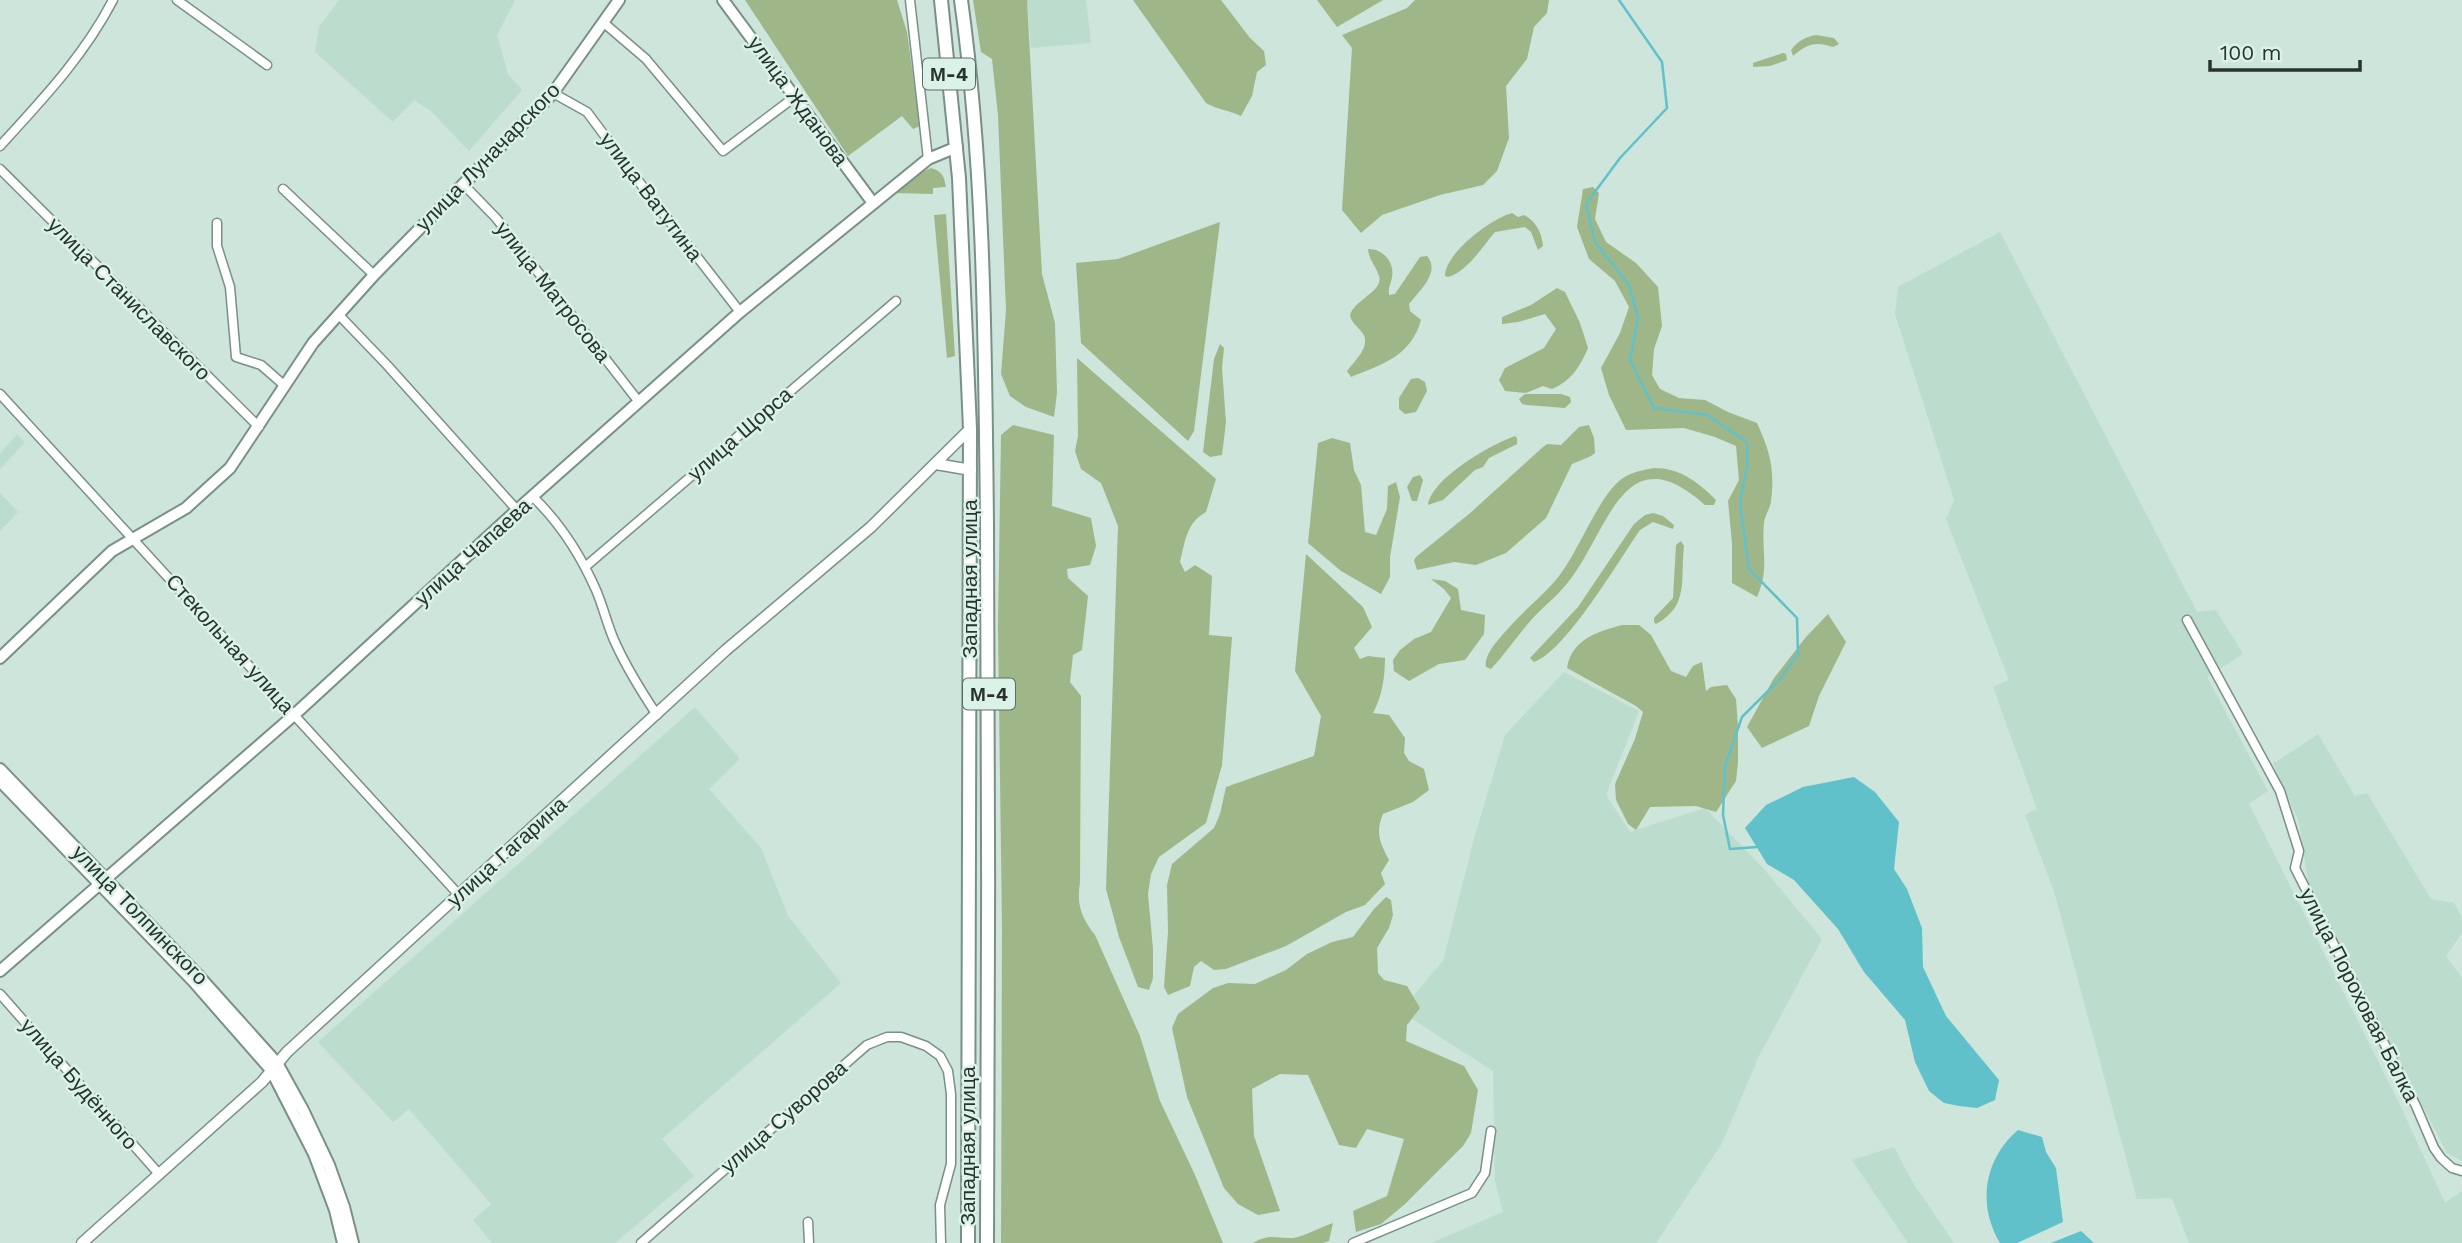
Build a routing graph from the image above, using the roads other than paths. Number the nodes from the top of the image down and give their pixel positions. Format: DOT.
graph roads {
  1 [pos="113,0"];
  2 [pos="177,0"];
  3 [pos="619,0"];
  4 [pos="723,0"];
  5 [pos="910,0"];
  6 [pos="941,0"];
  7 [pos="961,0"];
  8 [pos="604,23"];
  9 [pos="267,65"];
  10 [pos="553,93"];
  11 [pos="796,96"];
  12 [pos="0,146"];
  13 [pos="957,148"];
  14 [pos="928,159"];
  15 [pos="0,169"];
  16 [pos="464,185"];
  17 [pos="284,189"];
  18 [pos="873,203"];
  19 [pos="217,223"];
  20 [pos="374,275"];
  21 [pos="896,301"];
  22 [pos="740,312"];
  23 [pos="338,314"];
  24 [pos="285,386"];
  25 [pos="0,394"];
  26 [pos="639,402"];
  27 [pos="259,427"];
  28 [pos="970,429"];
  29 [pos="936,464"];
  30 [pos="971,470"];
  31 [pos="533,497"];
  32 [pos="517,510"];
  33 [pos="133,538"];
  34 [pos="585,567"];
  35 [pos="2188,620"];
  36 [pos="0,658"];
  37 [pos="295,715"];
  38 [pos="657,715"];
  39 [pos="0,769"];
  40 [pos="0,781"];
  41 [pos="103,883"];
  42 [pos="459,895"];
  43 [pos="0,971"];
  44 [pos="0,994"];
  45 [pos="940,1056"];
  46 [pos="274,1067"];
  47 [pos="1491,1130"];
  48 [pos="2462,1171"];
  49 [pos="159,1174"];
  50 [pos="808,1222"];
  51 [pos="82,1243"];
  52 [pos="343,1243"];
  53 [pos="353,1243"];
  54 [pos="641,1243"];
  55 [pos="809,1243"];
  56 [pos="941,1243"];
  57 [pos="968,1243"];
  58 [pos="987,1243"];
  59 [pos="1353,1243"];
  1 -- 12 [label="street"];
  2 -- 9 [label="street"];
  3 -- 8 [label="main road, улица Луначарского"];
  4 -- 11 [label="main road, улица Жданова"];
  5 -- 14 [label="street"];
  6 -- 13 [label="main road, Западная улица / М-4"];
  7 -- 58 [label="main road, Западная улица / М-4"];
  8 -- 10 [label="main road, улица Луначарского"];
  8 -- 11 [label="street"];
  10 -- 16 [label="main road, улица Луначарского"];
  10 -- 22 [label="street, улица Ватутина"];
  11 -- 18 [label="main road, улица Жданова"];
  13 -- 14 [label="main road, улица Чапаева"];
  13 -- 28 [label="main road, Западная улица / М-4"];
  14 -- 18 [label="main road, улица Чапаева"];
  15 -- 27 [label="street, улица Станиславского"];
  16 -- 20 [label="main road, улица Луначарского"];
  16 -- 26 [label="street, улица Матросова"];
  17 -- 20 [label="street"];
  18 -- 22 [label="main road, улица Чапаева"];
  19 -- 24 [label="street"];
  20 -- 23 [label="main road, улица Луначарского"];
  21 -- 34 [label="street, улица Щорса"];
  22 -- 26 [label="main road, улица Чапаева"];
  23 -- 24 [label="main road, улица Луначарского"];
  23 -- 32 [label="street"];
  24 -- 27 [label="main road, улица Луначарского"];
  25 -- 33 [label="street, Стекольная улица"];
  26 -- 31 [label="main road, улица Чапаева"];
  27 -- 33 [label="main road, улица Луначарского"];
  28 -- 29 [label="street, улица Гагарина"];
  28 -- 30 [label="main road, Западная улица / М-4"];
  29 -- 30 [label="street"];
  29 -- 38 [label="street, улица Гагарина"];
  30 -- 57 [label="main road, Западная улица / М-4"];
  31 -- 32 [label="main road, улица Чапаева"];
  31 -- 34 [label="street"];
  32 -- 37 [label="main road, улица Чапаева"];
  33 -- 36 [label="main road, улица Луначарского"];
  33 -- 37 [label="street, Стекольная улица"];
  34 -- 38 [label="street"];
  35 -- 48 [label="street, улица Пороховая Балка"];
  37 -- 41 [label="main road, улица Чапаева"];
  37 -- 42 [label="street, Стекольная улица"];
  38 -- 42 [label="street, улица Гагарина"];
  39 -- 41 [label="main road, улица Толпинского"];
  40 -- 41 [label="main road, улица Толпинского"];
  41 -- 43 [label="main road, улица Чапаева"];
  41 -- 46 [label="main road, улица Толпинского"];
  42 -- 46 [label="street, улица Гагарина"];
  44 -- 49 [label="street, улица Будённого"];
  45 -- 54 [label="street, улица Суворова"];
  45 -- 56 [label="street, Западная улица"];
  46 -- 49 [label="street, улица Гагарина"];
  46 -- 52 [label="main road"];
  46 -- 53 [label="main road"];
  47 -- 59 [label="street"];
  49 -- 51 [label="street, улица Гагарина"];
  50 -- 55 [label="street"];
}
